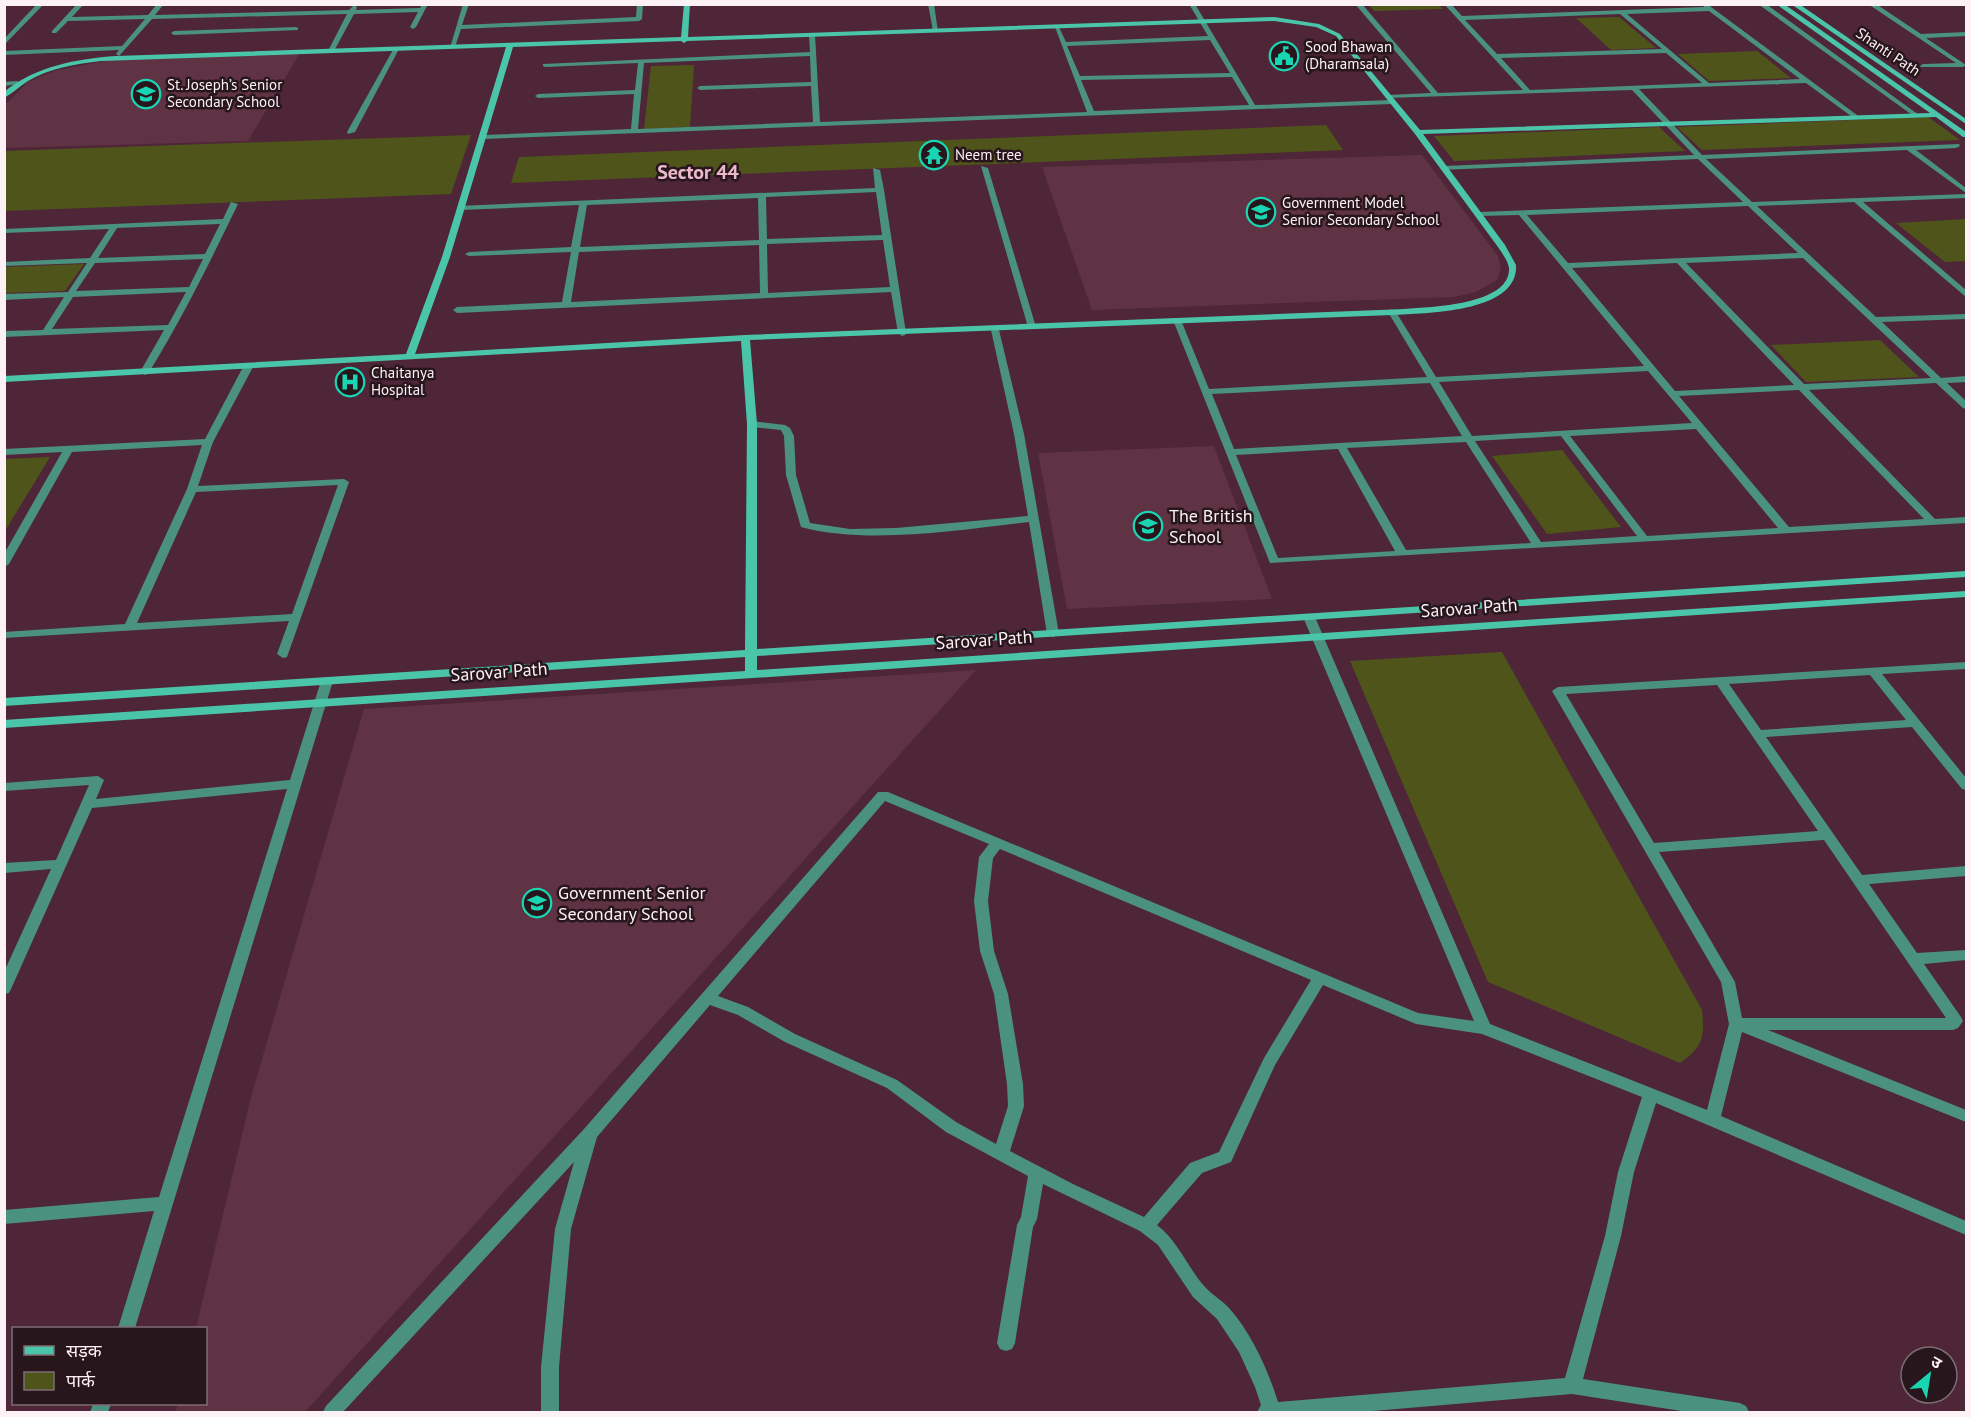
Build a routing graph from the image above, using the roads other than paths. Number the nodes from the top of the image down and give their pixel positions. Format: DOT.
graph roads {
  1 [pos="41,4"];
  2 [pos="81,4"];
  3 [pos="161,4"];
  4 [pos="270,4"];
  5 [pos="356,4"];
  6 [pos="466,4"];
  7 [pos="640,4"];
  8 [pos="687,4"];
  9 [pos="931,4"];
  10 [pos="1192,4"];
  11 [pos="1358,4"];
  12 [pos="1447,4"];
  13 [pos="1761,4"];
  14 [pos="1779,4"];
  15 [pos="1794,4"];
  16 [pos="1871,4"];
  17 [pos="423,7"];
  18 [pos="1708,7"];
  19 [pos="352,12"];
  20 [pos="1621,12"];
  21 [pos="263,14"];
  22 [pos="151,17"];
  23 [pos="1459,18"];
  24 [pos="67,19"];
  25 [pos="1202,22"];
  26 [pos="413,27"];
  27 [pos="460,27"];
  28 [pos="1057,28"];
  29 [pos="296,30"];
  30 [pos="252,31"];
  31 [pos="936,31"];
  32 [pos="54,32"];
  33 [pos="174,33"];
  34 [pos="1966,34"];
  35 [pos="812,35"];
  36 [pos="1918,36"];
  37 [pos="1211,38"];
  38 [pos="684,41"];
  39 [pos="4,43"];
  40 [pos="1065,44"];
  41 [pos="510,45"];
  42 [pos="452,47"];
  43 [pos="124,48"];
  44 [pos="396,49"];
  45 [pos="331,51"];
  46 [pos="1666,51"];
  47 [pos="4,53"];
  48 [pos="813,54"];
  49 [pos="1495,56"];
  50 [pos="116,58"];
  51 [pos="641,61"];
  52 [pos="546,65"];
  53 [pos="1965,65"];
  54 [pos="1923,66"];
  55 [pos="1231,75"];
  56 [pos="1077,78"];
  57 [pos="1807,81"];
  58 [pos="17,83"];
  59 [pos="4,84"];
  60 [pos="814,84"];
  61 [pos="1707,84"];
  62 [pos="1633,87"];
  63 [pos="700,88"];
  64 [pos="1528,91"];
  65 [pos="638,92"];
  66 [pos="1436,95"];
  67 [pos="4,96"];
  68 [pos="538,96"];
  69 [pos="1390,99"];
  70 [pos="1252,107"];
  71 [pos="1091,113"];
  72 [pos="1956,114"];
  73 [pos="1966,114"];
  74 [pos="1938,115"];
  75 [pos="1917,116"];
  76 [pos="1857,118"];
  77 [pos="1966,122"];
  78 [pos="817,124"];
  79 [pos="1669,124"];
  80 [pos="634,131"];
  81 [pos="351,132"];
  82 [pos="1418,132"];
  83 [pos="1966,135"];
  84 [pos="483,137"];
  85 [pos="1956,146"];
  86 [pos="1909,148"];
  87 [pos="1700,157"];
  88 [pos="984,168"];
  89 [pos="1444,168"];
  90 [pos="876,170"];
  91 [pos="880,190"];
  92 [pos="1966,194"];
  93 [pos="762,195"];
  94 [pos="1856,200"];
  95 [pos="584,203"];
  96 [pos="234,204"];
  97 [pos="1750,204"];
  98 [pos="461,208"];
  99 [pos="1522,213"];
  100 [pos="1479,214"];
  101 [pos="227,221"];
  102 [pos="116,226"];
  103 [pos="4,231"];
  104 [pos="887,237"];
  105 [pos="762,242"];
  106 [pos="575,249"];
  107 [pos="469,254"];
  108 [pos="1805,255"];
  109 [pos="208,256"];
  110 [pos="94,260"];
  111 [pos="1679,261"];
  112 [pos="4,264"];
  113 [pos="1566,266"];
  114 [pos="192,289"];
  115 [pos="895,289"];
  116 [pos="71,294"];
  117 [pos="1966,294"];
  118 [pos="764,295"];
  119 [pos="4,297"];
  120 [pos="566,304"];
  121 [pos="457,310"];
  122 [pos="1392,312"];
  123 [pos="1966,316"];
  124 [pos="1177,320"];
  125 [pos="1873,320"];
  126 [pos="171,327"];
  127 [pos="1032,327"];
  128 [pos="995,330"];
  129 [pos="45,333"];
  130 [pos="902,333"];
  131 [pos="4,334"];
  132 [pos="745,338"];
  133 [pos="409,357"];
  134 [pos="248,367"];
  135 [pos="1649,368"];
  136 [pos="145,372"];
  137 [pos="4,379"];
  138 [pos="1966,379"];
  139 [pos="1432,380"];
  140 [pos="1938,380"];
  141 [pos="1800,387"];
  142 [pos="1206,392"];
  143 [pos="1671,394"];
  144 [pos="1966,406"];
  145 [pos="752,424"];
  146 [pos="1697,426"];
  147 [pos="1564,434"];
  148 [pos="1468,439"];
  149 [pos="208,442"];
  150 [pos="1341,446"];
  151 [pos="69,448"];
  152 [pos="4,452"];
  153 [pos="1229,452"];
  154 [pos="192,489"];
  155 [pos="1033,518"];
  156 [pos="1966,520"];
  157 [pos="1932,522"];
  158 [pos="1786,531"];
  159 [pos="1644,539"];
  160 [pos="1538,545"];
  161 [pos="1402,553"];
  162 [pos="6,559"];
  163 [pos="1966,574"];
  164 [pos="1966,594"];
  165 [pos="297,617"];
  166 [pos="1309,617"];
  167 [pos="129,628"];
  168 [pos="1053,634"];
  169 [pos="4,635"];
  170 [pos="1318,636"];
  171 [pos="751,653"];
  172 [pos="283,654"];
  173 [pos="1966,665"];
  174 [pos="1874,671"];
  175 [pos="751,674"];
  176 [pos="327,681"];
  177 [pos="1721,681"];
  178 [pos="4,702"];
  179 [pos="320,702"];
  180 [pos="4,723"];
  181 [pos="1915,723"];
  182 [pos="1758,734"];
  183 [pos="1966,766"];
  184 [pos="1951,767"];
  185 [pos="295,784"];
  186 [pos="1966,786"];
  187 [pos="4,787"];
  188 [pos="86,804"];
  189 [pos="1828,835"];
  190 [pos="998,842"];
  191 [pos="1651,848"];
  192 [pos="61,864"];
  193 [pos="4,868"];
  194 [pos="1966,871"];
  195 [pos="1859,879"];
  196 [pos="1966,955"];
  197 [pos="1914,959"];
  198 [pos="1320,978"];
  199 [pos="4,989"];
  200 [pos="707,998"];
  201 [pos="1736,1024"];
  202 [pos="1484,1028"];
  203 [pos="1651,1094"];
  204 [pos="1966,1116"];
  205 [pos="1713,1119"];
  206 [pos="590,1134"];
  207 [pos="1001,1154"];
  208 [pos="1037,1173"];
  209 [pos="166,1203"];
  210 [pos="4,1217"];
  211 [pos="1146,1226"];
  212 [pos="1966,1228"];
  213 [pos="127,1327"];
  214 [pos="1006,1343"];
  215 [pos="1572,1386"];
  216 [pos="1268,1411"];
  217 [pos="332,1413"];
  218 [pos="550,1413"];
  219 [pos="1740,1413"];
  1 -- 39 [label="street"];
  2 -- 24 [label="street"];
  3 -- 22 [label="street"];
  4 -- 21 [label="street"];
  5 -- 19 [label="street"];
  6 -- 27 [label="street"];
  7 -- 27 [label="street"];
  8 -- 38 [label="street"];
  9 -- 31 [label="street"];
  10 -- 25 [label="street"];
  11 -- 66 [label="street"];
  12 -- 23 [label="street"];
  13 -- 75 [label="street"];
  14 -- 74 [label="street"];
  15 -- 72 [label="street, Shanti Path"];
  16 -- 36 [label="street"];
  17 -- 19 [label="street"];
  17 -- 26 [label="street"];
  18 -- 20 [label="street"];
  18 -- 57 [label="street"];
  19 -- 21 [label="street"];
  19 -- 45 [label="street"];
  20 -- 23 [label="street"];
  20 -- 46 [label="street"];
  21 -- 22 [label="street"];
  21 -- 30 [label="street"];
  22 -- 24 [label="street"];
  22 -- 43 [label="street"];
  23 -- 49 [label="street"];
  24 -- 32 [label="street"];
  25 -- 28 [label="street"];
  25 -- 37 [label="street"];
  25 -- 69 [label="street"];
  27 -- 42 [label="street"];
  28 -- 31 [label="street"];
  28 -- 40 [label="street"];
  29 -- 30 [label="street"];
  30 -- 33 [label="street"];
  31 -- 35 [label="street"];
  34 -- 36 [label="street"];
  35 -- 38 [label="street"];
  35 -- 48 [label="street"];
  36 -- 53 [label="street"];
  37 -- 40 [label="street"];
  37 -- 55 [label="street"];
  38 -- 41 [label="street"];
  40 -- 56 [label="street"];
  41 -- 42 [label="street"];
  41 -- 84 [label="street"];
  42 -- 44 [label="street"];
  43 -- 47 [label="street"];
  43 -- 50 [label="street"];
  44 -- 45 [label="street"];
  44 -- 81 [label="street"];
  45 -- 50 [label="street"];
  46 -- 49 [label="street"];
  46 -- 61 [label="street"];
  48 -- 51 [label="street"];
  48 -- 60 [label="street"];
  49 -- 64 [label="street"];
  50 -- 58 [label="street"];
  51 -- 52 [label="street"];
  51 -- 65 [label="street"];
  53 -- 54 [label="street"];
  55 -- 56 [label="street"];
  55 -- 70 [label="street"];
  56 -- 71 [label="street"];
  57 -- 61 [label="street"];
  57 -- 76 [label="street"];
  58 -- 59 [label="street"];
  58 -- 67 [label="street"];
  60 -- 63 [label="street"];
  60 -- 78 [label="street"];
  61 -- 62 [label="street"];
  62 -- 64 [label="street"];
  62 -- 79 [label="street"];
  64 -- 66 [label="street"];
  65 -- 68 [label="street"];
  65 -- 80 [label="street"];
  66 -- 69 [label="street"];
  69 -- 70 [label="street"];
  69 -- 82 [label="street"];
  70 -- 71 [label="street"];
  71 -- 78 [label="street"];
  72 -- 73 [label="street"];
  72 -- 77 [label="street, Shanti Path"];
  74 -- 75 [label="street"];
  74 -- 83 [label="street"];
  75 -- 76 [label="street"];
  76 -- 79 [label="street"];
  78 -- 80 [label="street"];
  79 -- 82 [label="street"];
  79 -- 87 [label="street"];
  80 -- 84 [label="street"];
  82 -- 89 [label="street"];
  84 -- 98 [label="street"];
  85 -- 86 [label="street"];
  86 -- 87 [label="street"];
  86 -- 92 [label="street"];
  87 -- 89 [label="street"];
  87 -- 97 [label="street"];
  88 -- 127 [label="street"];
  89 -- 100 [label="street"];
  90 -- 91 [label="street"];
  91 -- 93 [label="street"];
  91 -- 104 [label="street"];
  92 -- 94 [label="street"];
  93 -- 95 [label="street"];
  93 -- 105 [label="street"];
  94 -- 97 [label="street"];
  94 -- 117 [label="street"];
  95 -- 98 [label="street"];
  95 -- 106 [label="street"];
  96 -- 101 [label="street"];
  97 -- 99 [label="street"];
  97 -- 108 [label="street"];
  98 -- 133 [label="street"];
  99 -- 100 [label="street"];
  99 -- 113 [label="street"];
  100 -- 122 [label="street"];
  101 -- 102 [label="street"];
  101 -- 109 [label="street"];
  102 -- 103 [label="street"];
  102 -- 110 [label="street"];
  104 -- 105 [label="street"];
  104 -- 115 [label="street"];
  105 -- 106 [label="street"];
  105 -- 118 [label="street"];
  106 -- 107 [label="street"];
  106 -- 120 [label="street"];
  108 -- 111 [label="street"];
  108 -- 125 [label="street"];
  109 -- 110 [label="street"];
  109 -- 114 [label="street"];
  110 -- 112 [label="street"];
  110 -- 116 [label="street"];
  111 -- 113 [label="street"];
  111 -- 141 [label="street"];
  113 -- 135 [label="street"];
  114 -- 116 [label="street"];
  114 -- 126 [label="street"];
  115 -- 118 [label="street"];
  115 -- 130 [label="street"];
  116 -- 119 [label="street"];
  116 -- 129 [label="street"];
  118 -- 120 [label="street"];
  120 -- 121 [label="street"];
  122 -- 124 [label="street"];
  122 -- 139 [label="street"];
  123 -- 125 [label="street"];
  124 -- 127 [label="street"];
  124 -- 142 [label="street"];
  125 -- 140 [label="street"];
  126 -- 129 [label="street"];
  126 -- 136 [label="street"];
  127 -- 128 [label="street"];
  128 -- 130 [label="street"];
  128 -- 155 [label="street"];
  129 -- 131 [label="street"];
  130 -- 132 [label="street"];
  132 -- 133 [label="street"];
  132 -- 145 [label="street"];
  133 -- 134 [label="street"];
  134 -- 136 [label="street"];
  134 -- 149 [label="street"];
  135 -- 139 [label="street"];
  135 -- 143 [label="street"];
  136 -- 137 [label="street"];
  138 -- 140 [label="street"];
  139 -- 142 [label="street"];
  139 -- 148 [label="street"];
  140 -- 141 [label="street"];
  140 -- 144 [label="street"];
  141 -- 143 [label="street"];
  141 -- 157 [label="street"];
  142 -- 153 [label="street"];
  143 -- 146 [label="street"];
  145 -- 155 [label="street"];
  145 -- 171 [label="street"];
  146 -- 147 [label="street"];
  146 -- 158 [label="street"];
  147 -- 148 [label="street"];
  147 -- 159 [label="street"];
  148 -- 150 [label="street"];
  148 -- 160 [label="street"];
  149 -- 151 [label="street"];
  149 -- 154 [label="street"];
  150 -- 153 [label="street"];
  150 -- 161 [label="street"];
  151 -- 152 [label="street"];
  151 -- 162 [label="street"];
  153 -- 161 [label="street"];
  154 -- 165 [label="street"];
  154 -- 167 [label="street"];
  155 -- 168 [label="street"];
  156 -- 157 [label="street"];
  157 -- 158 [label="street"];
  158 -- 159 [label="street"];
  159 -- 160 [label="street"];
  160 -- 161 [label="street"];
  163 -- 166 [label="street, Sarovar Path"];
  164 -- 170 [label="street, Sarovar Path"];
  165 -- 167 [label="street"];
  165 -- 172 [label="street"];
  166 -- 168 [label="street, Sarovar Path"];
  166 -- 170 [label="street"];
  167 -- 169 [label="street"];
  168 -- 171 [label="street, Sarovar Path"];
  170 -- 175 [label="street, Sarovar Path"];
  170 -- 202 [label="street"];
  171 -- 175 [label="street"];
  171 -- 176 [label="street, Sarovar Path"];
  173 -- 174 [label="street"];
  174 -- 177 [label="street"];
  174 -- 181 [label="street"];
  175 -- 179 [label="street, Sarovar Path"];
  176 -- 178 [label="street, Sarovar Path"];
  176 -- 179 [label="street"];
  177 -- 182 [label="street"];
  177 -- 191 [label="street"];
  179 -- 180 [label="street, Sarovar Path"];
  179 -- 185 [label="street"];
  181 -- 182 [label="street"];
  181 -- 184 [label="street"];
  182 -- 189 [label="street"];
  183 -- 184 [label="street"];
  184 -- 186 [label="street"];
  185 -- 188 [label="street"];
  185 -- 209 [label="street"];
  187 -- 188 [label="street"];
  188 -- 192 [label="street"];
  189 -- 191 [label="street"];
  189 -- 195 [label="street"];
  190 -- 198 [label="street"];
  190 -- 200 [label="street"];
  190 -- 207 [label="street"];
  191 -- 201 [label="street"];
  192 -- 193 [label="street"];
  192 -- 199 [label="street"];
  194 -- 195 [label="street"];
  195 -- 197 [label="street"];
  196 -- 197 [label="street"];
  197 -- 201 [label="street"];
  198 -- 202 [label="street"];
  198 -- 211 [label="street"];
  200 -- 206 [label="street"];
  200 -- 207 [label="street"];
  201 -- 204 [label="street"];
  201 -- 205 [label="street"];
  202 -- 203 [label="street"];
  203 -- 205 [label="street"];
  203 -- 215 [label="street"];
  205 -- 212 [label="street"];
  206 -- 217 [label="street"];
  206 -- 218 [label="street"];
  207 -- 208 [label="street"];
  208 -- 211 [label="street"];
  208 -- 214 [label="street"];
  209 -- 210 [label="street"];
  209 -- 213 [label="street"];
  211 -- 216 [label="street"];
  215 -- 216 [label="street"];
  215 -- 219 [label="street"];
}
